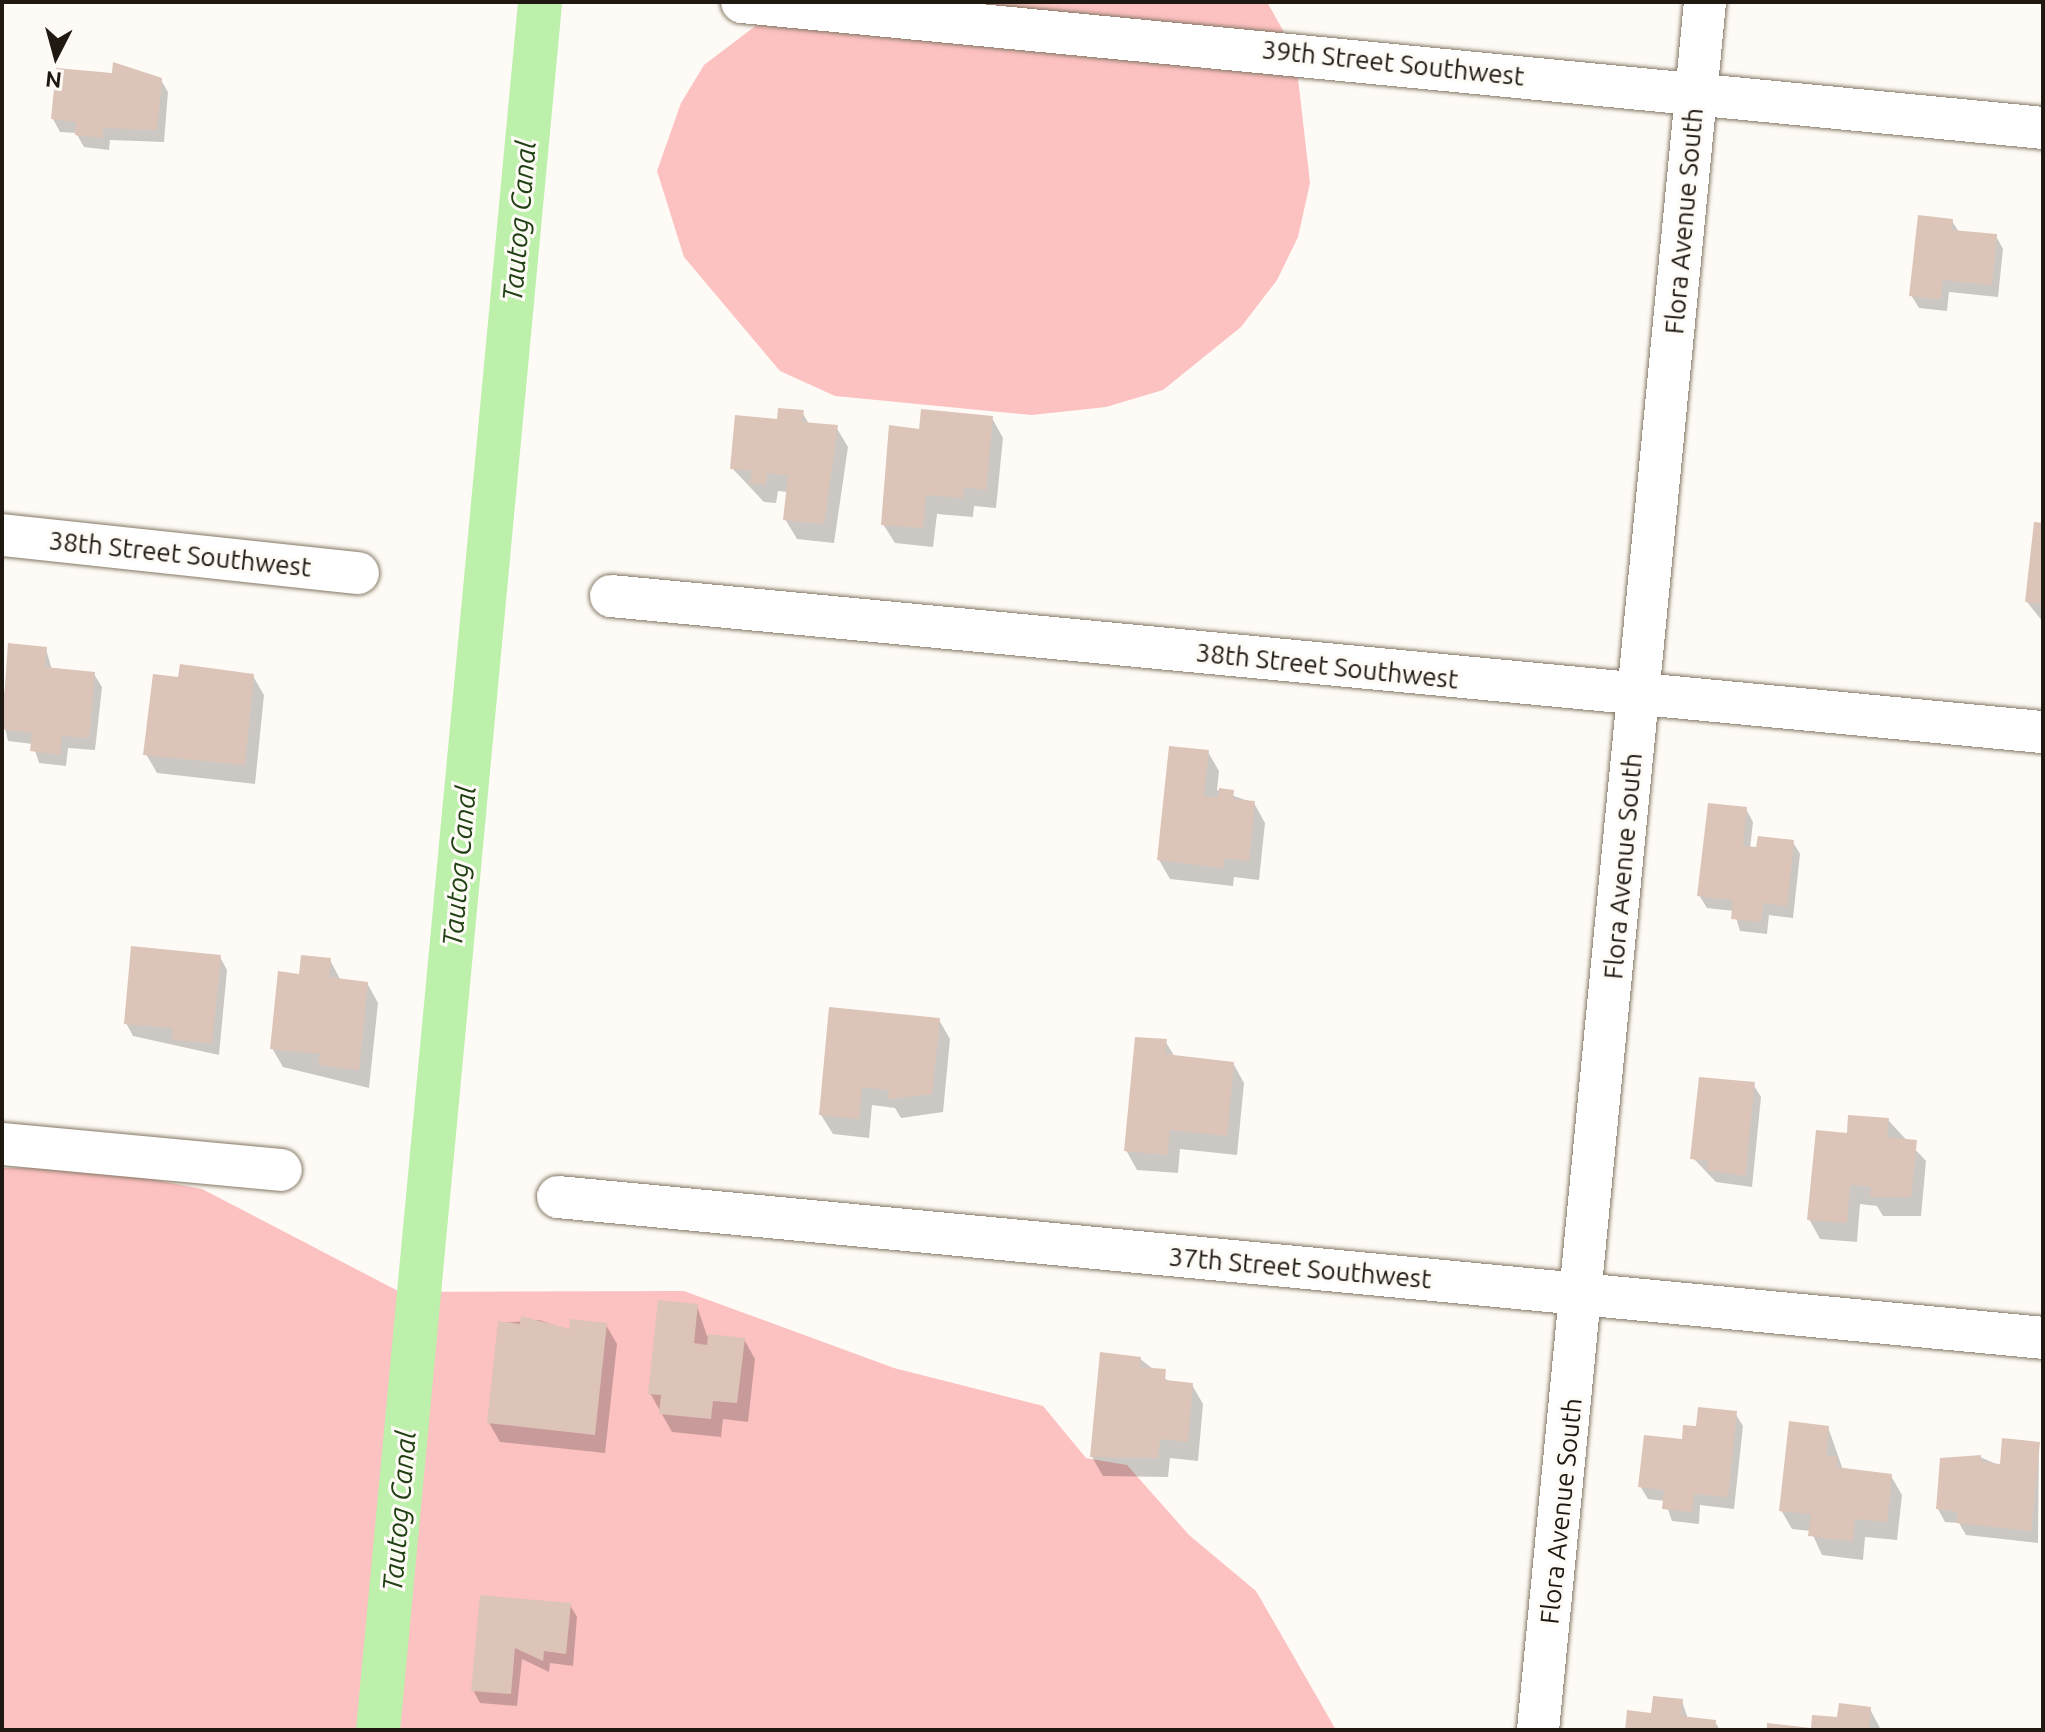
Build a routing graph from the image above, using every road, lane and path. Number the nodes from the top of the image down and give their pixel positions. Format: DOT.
graph roads {
  1 [pos="742,2"];
  2 [pos="1705,2"];
  3 [pos="1696,94"];
  4 [pos="2043,128"];
  5 [pos="2,535"];
  6 [pos="358,573"];
  7 [pos="611,596"];
  8 [pos="1639,697"];
  9 [pos="2043,732"];
  10 [pos="2,1144"];
  11 [pos="281,1170"];
  12 [pos="558,1197"];
  13 [pos="1584,1296"];
  14 [pos="2043,1338"];
  15 [pos="1538,1730"];
  1 -- 3 [label="street, 39th Street Southwest"];
  2 -- 3 [label="street, Flora Avenue South"];
  3 -- 4 [label="street, 39th Street Southwest"];
  3 -- 8 [label="street, Flora Avenue South"];
  5 -- 6 [label="street, 38th Street Southwest"];
  7 -- 8 [label="street, 38th Street Southwest"];
  8 -- 9 [label="street, 38th Street Southwest"];
  8 -- 13 [label="street, Flora Avenue South"];
  10 -- 11 [label="street"];
  12 -- 13 [label="street, 37th Street Southwest"];
  13 -- 14 [label="street, 37th Street Southwest"];
  13 -- 15 [label="street, Flora Avenue South"];
}
